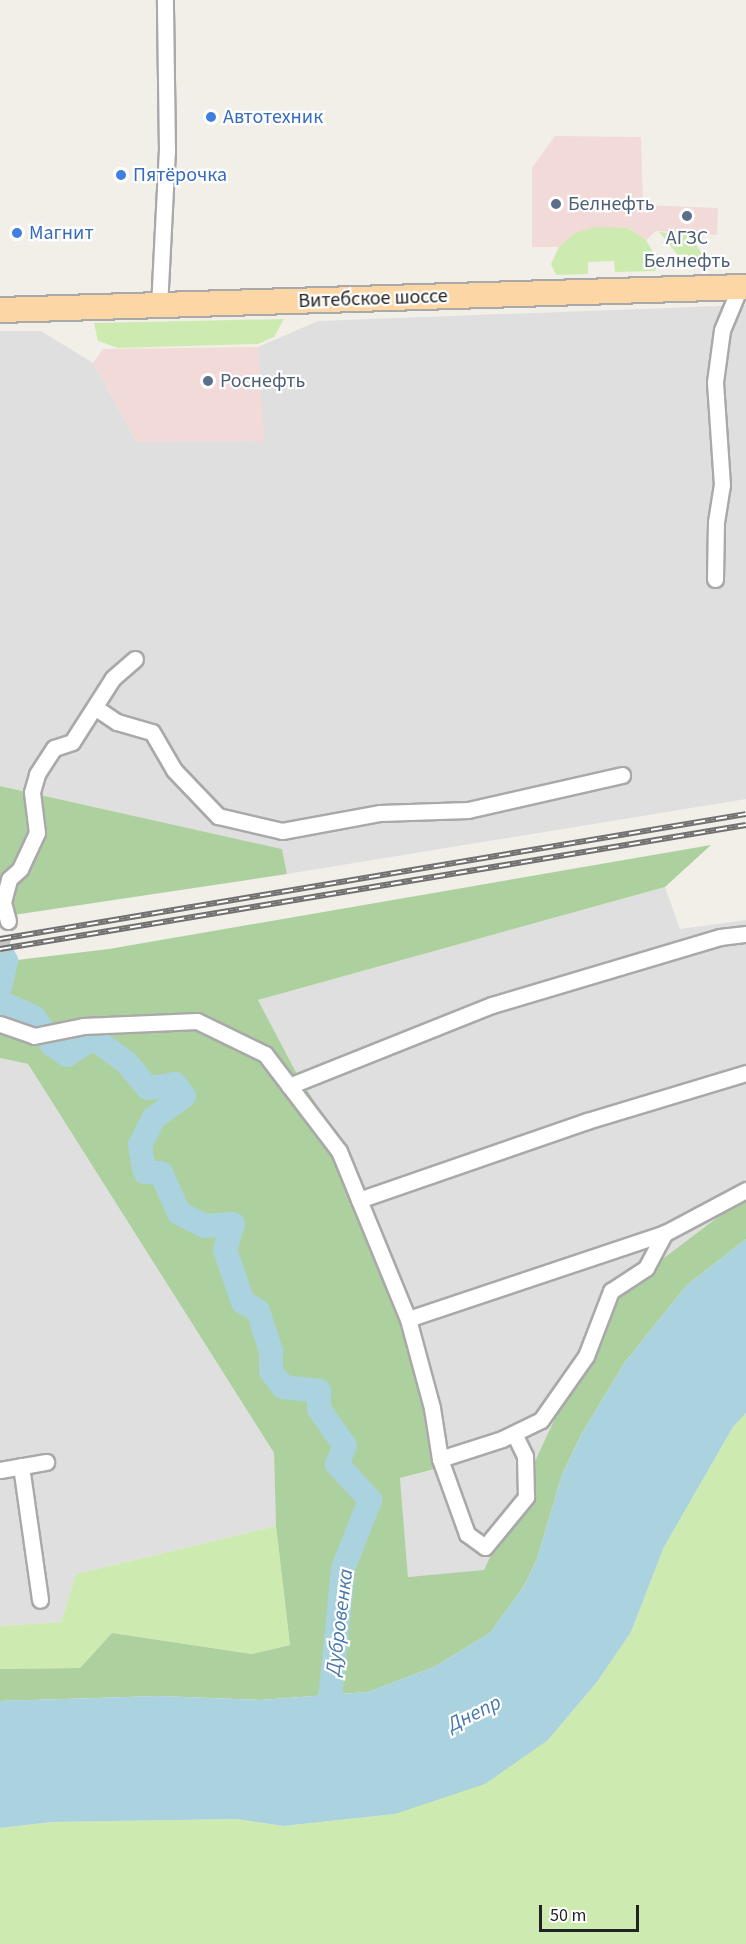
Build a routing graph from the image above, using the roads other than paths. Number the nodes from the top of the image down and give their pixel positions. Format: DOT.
graph roads {
  1 [pos="165,0"];
  2 [pos="743,287"];
  3 [pos="159,307"];
  4 [pos="0,310"];
  5 [pos="715,579"];
  6 [pos="135,659"];
  7 [pos="96,708"];
  8 [pos="622,775"];
  9 [pos="2,901"];
  10 [pos="8,921"];
  11 [pos="746,934"];
  12 [pos="0,1024"];
  13 [pos="746,1073"];
  14 [pos="289,1086"];
  15 [pos="746,1190"];
  16 [pos="359,1200"];
  17 [pos="664,1233"];
  18 [pos="408,1319"];
  19 [pos="514,1433"];
  20 [pos="440,1459"];
  21 [pos="46,1462"];
  22 [pos="21,1467"];
  23 [pos="0,1470"];
  24 [pos="40,1600"];
  1 -- 3 [label="street"];
  2 -- 3 [label="main road, Витебское шоссе"];
  2 -- 5 [label="street"];
  3 -- 4 [label="main road, Витебское шоссе"];
  6 -- 7 [label="street"];
  7 -- 8 [label="street"];
  7 -- 9 [label="street"];
  9 -- 10 [label="street"];
  11 -- 14 [label="street"];
  12 -- 14 [label="street"];
  13 -- 16 [label="street"];
  14 -- 16 [label="street"];
  15 -- 17 [label="street"];
  16 -- 18 [label="street"];
  17 -- 18 [label="street"];
  17 -- 19 [label="street"];
  18 -- 20 [label="street"];
  19 -- 20 [label="street"];
  19 -- 20 [label="street"];
  21 -- 22 [label="street"];
  22 -- 23 [label="street"];
  22 -- 24 [label="street"];
}
